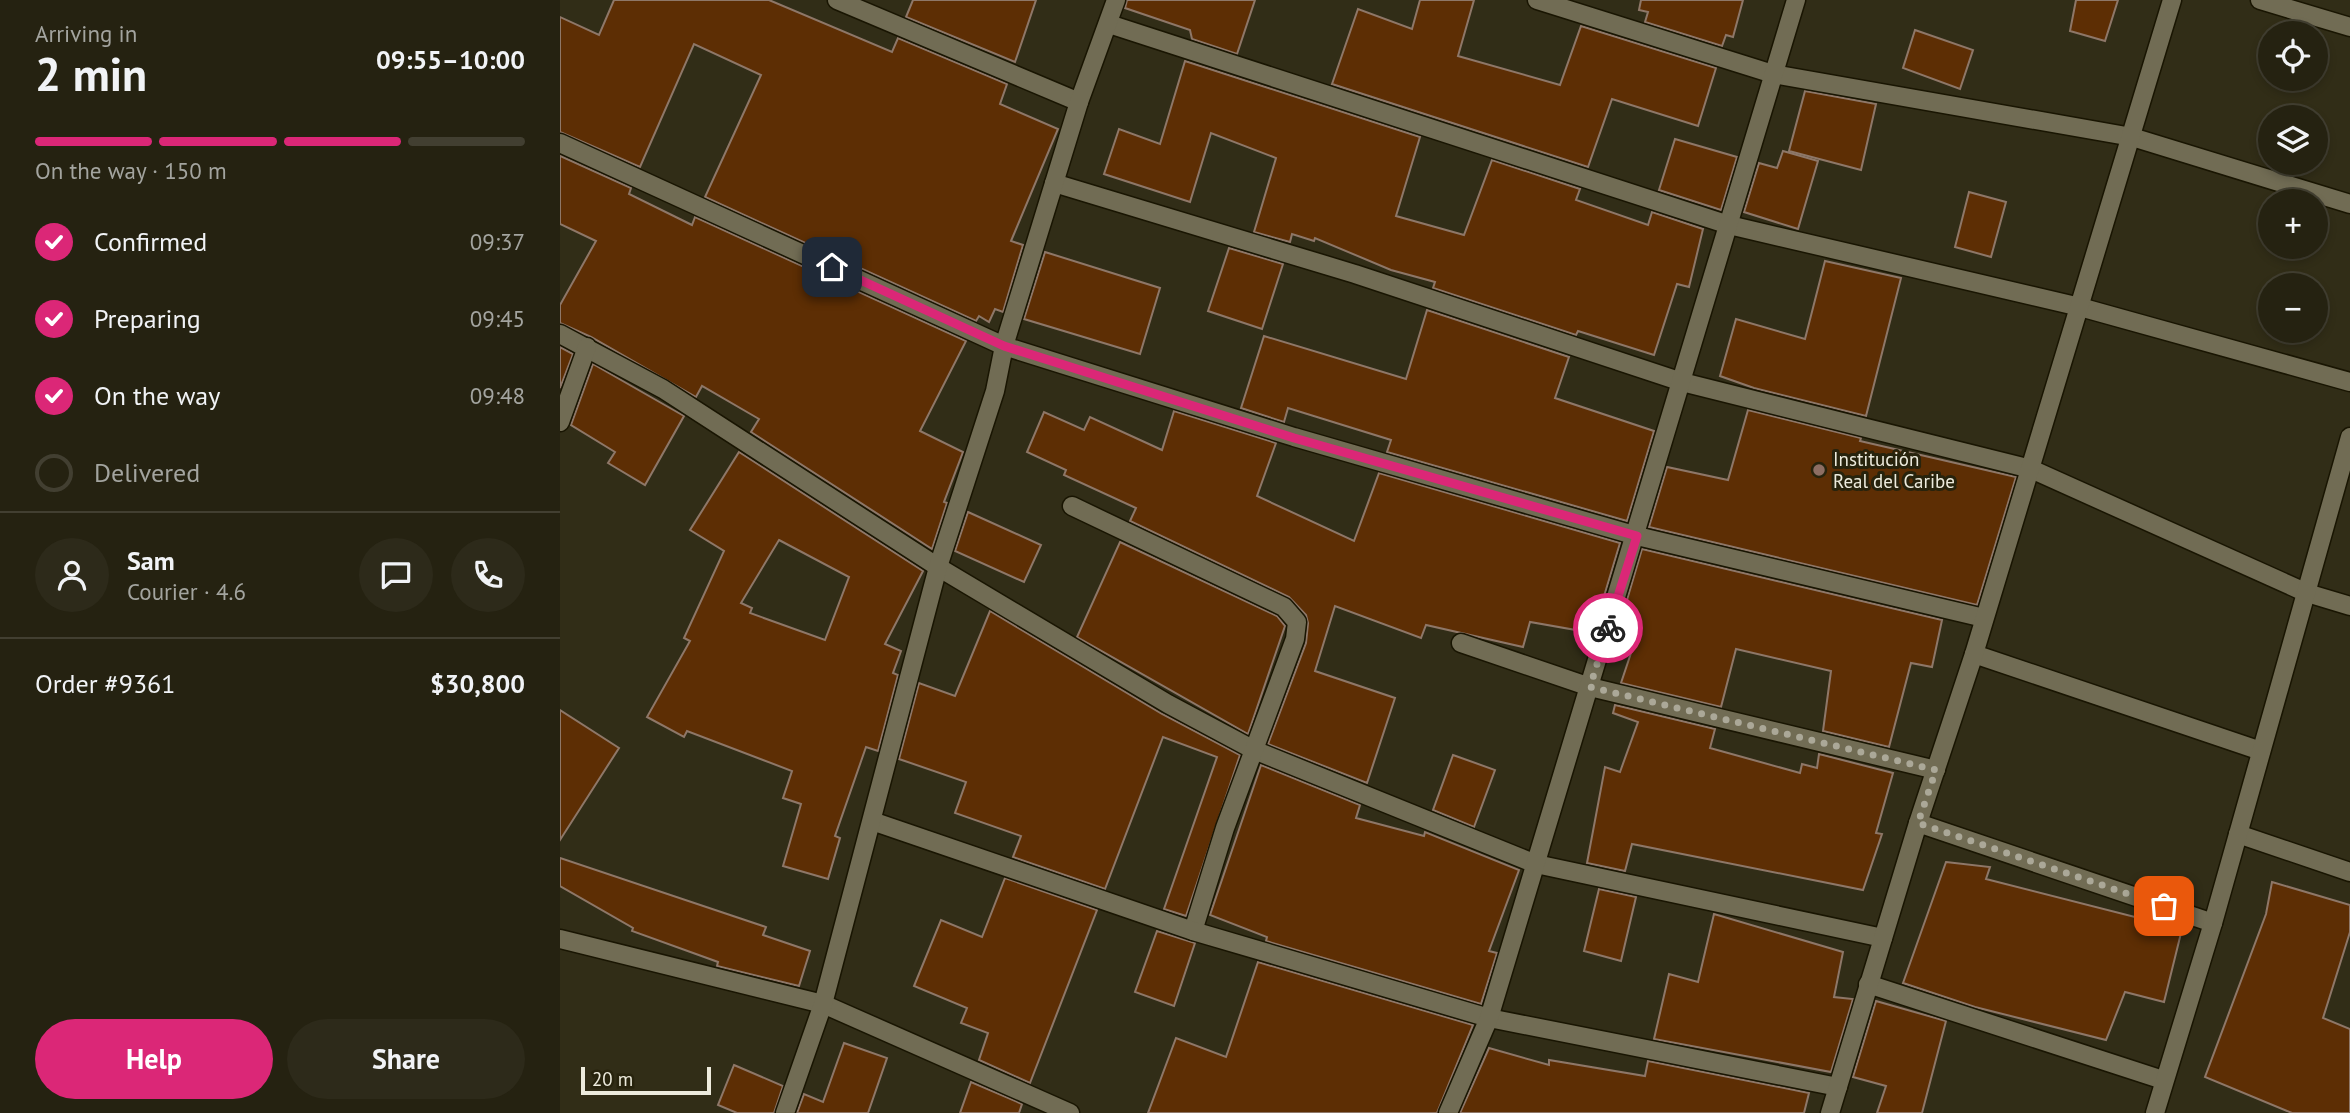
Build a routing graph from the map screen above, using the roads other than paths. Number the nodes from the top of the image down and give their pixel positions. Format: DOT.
graph roads {
  1 [pos="836,0"];
  2 [pos="1116,0"];
  3 [pos="1538,0"];
  4 [pos="1796,0"];
  5 [pos="2172,0"];
  6 [pos="2260,0"];
  7 [pos="1108,24"];
  8 [pos="2350,27"];
  9 [pos="1773,74"];
  10 [pos="1079,102"];
  11 [pos="2132,137"];
  12 [pos="560,143"];
  13 [pos="1054,183"];
  14 [pos="2350,204"];
  15 [pos="1729,225"];
  16 [pos="2080,307"];
  17 [pos="560,334"];
  18 [pos="587,346"];
  19 [pos="1004,346"];
  20 [pos="1682,382"];
  21 [pos="2350,382"];
  22 [pos="560,422"];
  23 [pos="2350,437"];
  24 [pos="2031,469"];
  25 [pos="1072,506"];
  26 [pos="1637,536"];
  27 [pos="938,567"];
  28 [pos="2307,593"];
  29 [pos="2350,606"];
  30 [pos="1984,618"];
  31 [pos="1461,643"];
  32 [pos="1974,654"];
  33 [pos="1590,687"];
  34 [pos="1254,750"];
  35 [pos="2261,751"];
  36 [pos="1936,770"];
  37 [pos="872,821"];
  38 [pos="1918,823"];
  39 [pos="2238,834"];
  40 [pos="1536,864"];
  41 [pos="2350,872"];
  42 [pos="2213,923"];
  43 [pos="1193,931"];
  44 [pos="1883,938"];
  45 [pos="560,939"];
  46 [pos="1868,984"];
  47 [pos="823,1004"];
  48 [pos="1489,1018"];
  49 [pos="2163,1080"];
  50 [pos="1838,1087"];
  51 [pos="785,1113"];
  52 [pos="1070,1113"];
  53 [pos="1448,1113"];
  54 [pos="1830,1113"];
  55 [pos="2155,1113"];
  1 -- 10 [label="street"];
  2 -- 7 [label="street"];
  3 -- 9 [label="street"];
  4 -- 9 [label="street"];
  5 -- 11 [label="street"];
  6 -- 8 [label="street"];
  7 -- 10 [label="street"];
  7 -- 15 [label="street"];
  9 -- 11 [label="street"];
  9 -- 15 [label="street"];
  10 -- 13 [label="street"];
  11 -- 14 [label="street"];
  11 -- 16 [label="street"];
  12 -- 19 [label="street"];
  13 -- 19 [label="street"];
  13 -- 20 [label="street"];
  15 -- 16 [label="street"];
  15 -- 20 [label="street"];
  16 -- 21 [label="street"];
  16 -- 24 [label="street"];
  17 -- 18 [label="street"];
  18 -- 22 [label="street"];
  18 -- 27 [label="street"];
  19 -- 26 [label="street"];
  19 -- 27 [label="street"];
  20 -- 24 [label="street"];
  20 -- 26 [label="street"];
  23 -- 28 [label="street"];
  24 -- 28 [label="street"];
  24 -- 30 [label="street"];
  25 -- 34 [label="street"];
  26 -- 30 [label="street"];
  26 -- 33 [label="street"];
  27 -- 34 [label="street"];
  27 -- 37 [label="street"];
  28 -- 29 [label="street"];
  28 -- 35 [label="street"];
  30 -- 32 [label="street"];
  31 -- 33 [label="street"];
  32 -- 35 [label="street"];
  32 -- 36 [label="street"];
  33 -- 36 [label="street"];
  33 -- 40 [label="street"];
  34 -- 40 [label="street"];
  34 -- 43 [label="street"];
  35 -- 39 [label="street"];
  36 -- 38 [label="street"];
  37 -- 43 [label="street"];
  37 -- 47 [label="street"];
  38 -- 42 [label="street"];
  38 -- 44 [label="street"];
  39 -- 41 [label="street"];
  39 -- 42 [label="street"];
  40 -- 44 [label="street"];
  40 -- 48 [label="street"];
  42 -- 49 [label="street"];
  43 -- 48 [label="street"];
  44 -- 46 [label="street"];
  45 -- 47 [label="street"];
  46 -- 49 [label="street"];
  46 -- 50 [label="street"];
  47 -- 51 [label="street"];
  47 -- 52 [label="street"];
  48 -- 50 [label="street"];
  48 -- 53 [label="street"];
  49 -- 55 [label="street"];
  50 -- 54 [label="street"];
}
